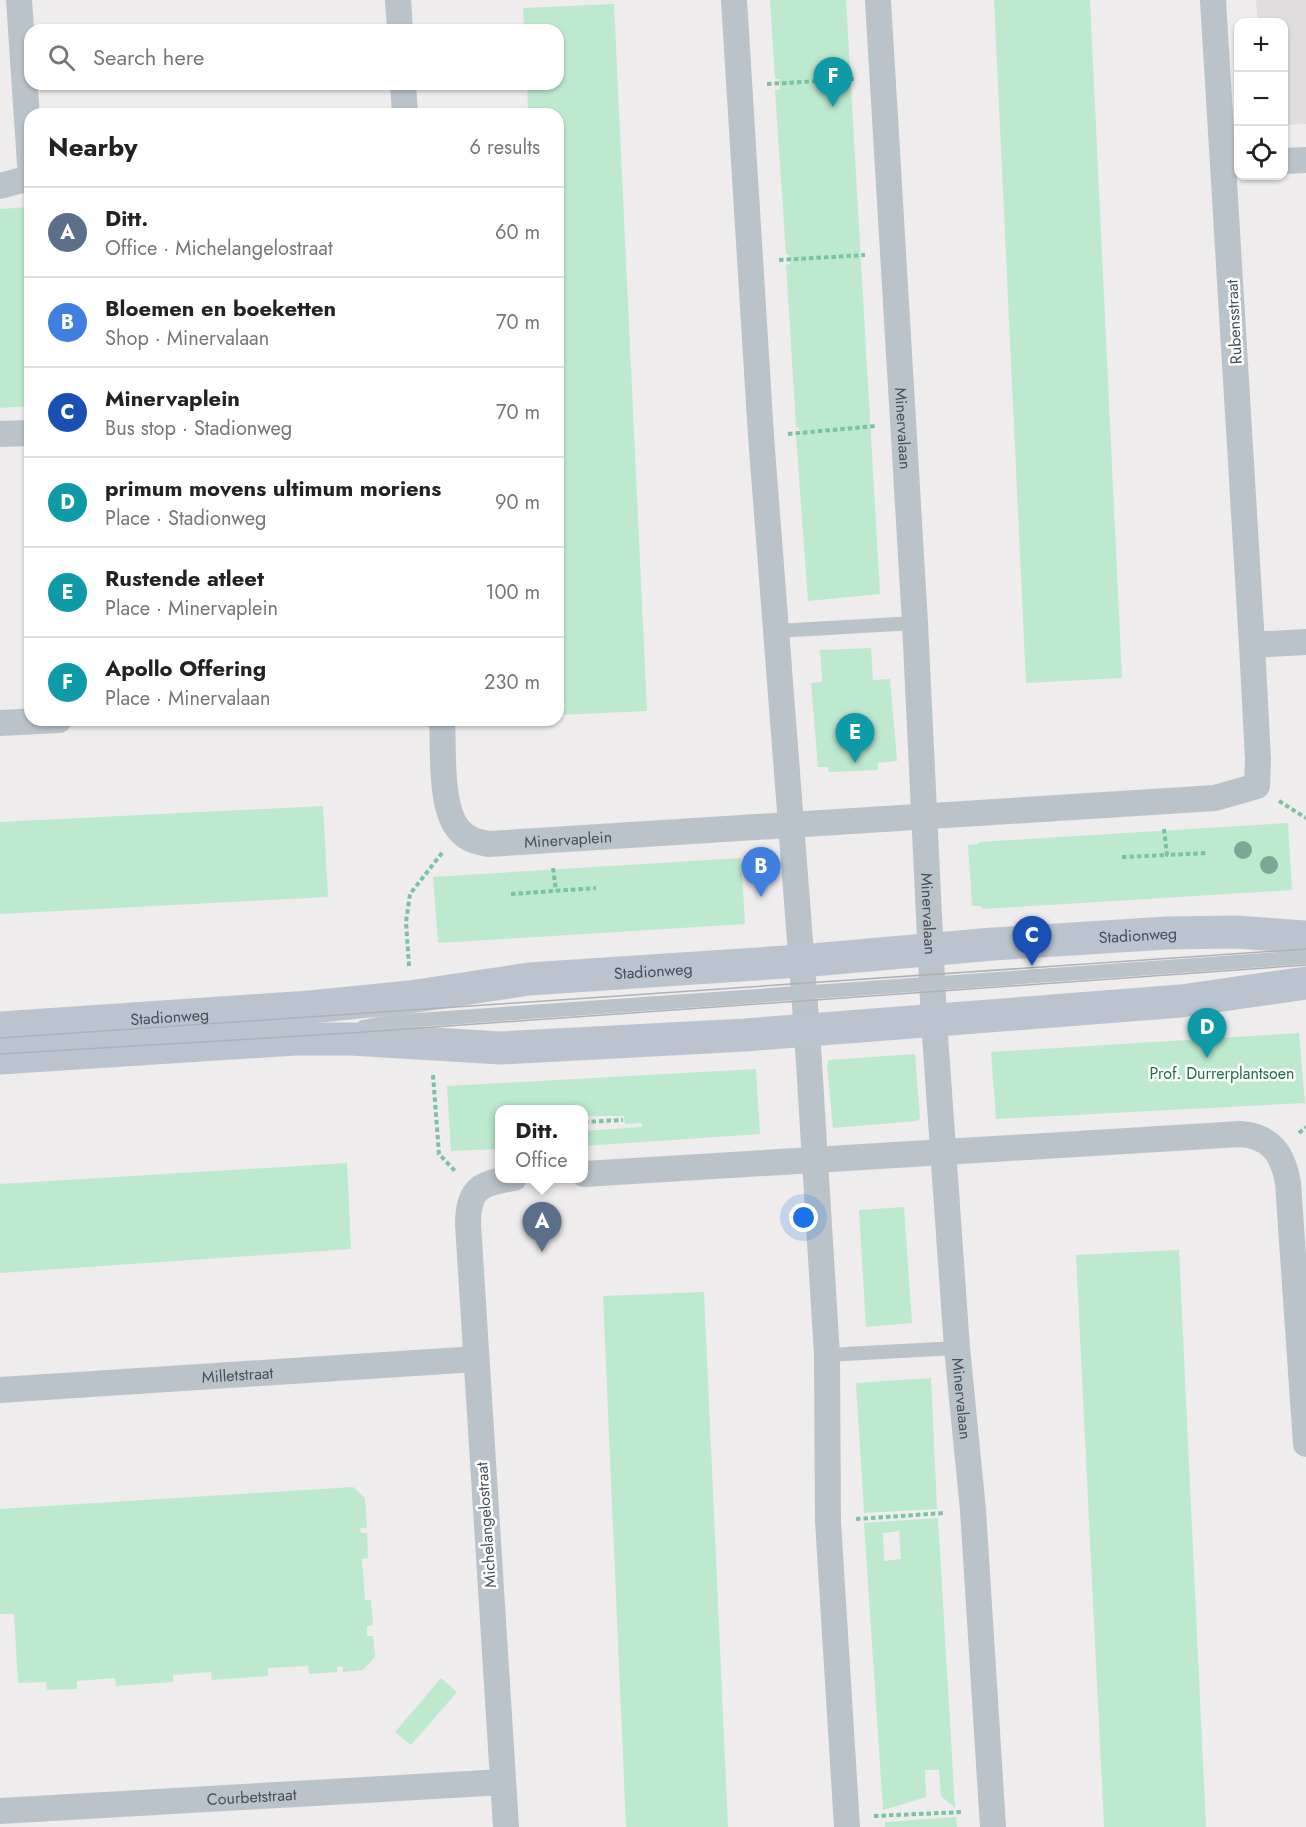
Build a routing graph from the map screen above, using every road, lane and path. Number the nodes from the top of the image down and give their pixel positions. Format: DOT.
graph roads {
  1 [pos="19,0"];
  2 [pos="398,0"];
  3 [pos="734,0"];
  4 [pos="878,0"];
  5 [pos="1213,0"];
  6 [pos="400,24"];
  7 [pos="24,75"];
  8 [pos="883,77"];
  9 [pos="740,86"];
  10 [pos="25,90"];
  11 [pos="403,90"];
  12 [pos="26,108"];
  13 [pos="405,108"];
  14 [pos="1306,160"];
  15 [pos="1288,161"];
  16 [pos="1231,165"];
  17 [pos="24,180"];
  18 [pos="0,186"];
  19 [pos="872,254"];
  20 [pos="750,262"];
  21 [pos="901,423"];
  22 [pos="24,433"];
  23 [pos="0,434"];
  24 [pos="760,436"];
  25 [pos="915,623"];
  26 [pos="776,631"];
  27 [pos="1306,642"];
  28 [pos="1252,645"];
  29 [pos="24,722"];
  30 [pos="0,723"];
  31 [pos="442,726"];
  32 [pos="1160,801"];
  33 [pos="922,817"];
  34 [pos="792,824"];
  35 [pos="459,830"];
  36 [pos="1206,853"];
  37 [pos="1167,855"];
  38 [pos="1122,857"];
  39 [pos="596,888"];
  40 [pos="511,894"];
  41 [pos="1306,937"];
  42 [pos="931,950"];
  43 [pos="1306,957"];
  44 [pos="803,976"];
  45 [pos="932,982"];
  46 [pos="1306,982"];
  47 [pos="410,997"];
  48 [pos="934,1021"];
  49 [pos="0,1028"];
  50 [pos="807,1031"];
  51 [pos="296,1039"];
  52 [pos="432,1046"];
  53 [pos="0,1058"];
  54 [pos="623,1120"];
  55 [pos="588,1122"];
  56 [pos="943,1151"];
  57 [pos="814,1160"];
  58 [pos="588,1174"];
  59 [pos="495,1181"];
  60 [pos="475,1191"];
  61 [pos="1302,1316"];
  62 [pos="957,1348"];
  63 [pos="827,1355"];
  64 [pos="476,1359"];
  65 [pos="0,1390"];
  66 [pos="1306,1444"];
  67 [pos="973,1510"];
  68 [pos="828,1521"];
  69 [pos="503,1782"];
  70 [pos="0,1811"];
  71 [pos="993,1819"];
  72 [pos="847,1822"];
  73 [pos="506,1827"];
  1 -- 7 [label="street"];
  2 -- 6 [label="street"];
  3 -- 9 [label="street"];
  4 -- 8 [label="street, Minervalaan"];
  5 -- 16 [label="street, Rubensstraat"];
  8 -- 9 [label="path"];
  8 -- 21 [label="street, Minervalaan"];
  9 -- 20 [label="street"];
  10 -- 12 [label="street"];
  11 -- 13 [label="street"];
  14 -- 15 [label="street"];
  16 -- 28 [label="street, Rubensstraat"];
  17 -- 18 [label="street"];
  19 -- 20 [label="path"];
  20 -- 24 [label="street"];
  21 -- 24 [label="path"];
  21 -- 25 [label="street, Minervalaan"];
  22 -- 23 [label="street"];
  24 -- 26 [label="street"];
  25 -- 26 [label="lane"];
  25 -- 33 [label="street, Minervalaan"];
  26 -- 34 [label="street"];
  27 -- 28 [label="street"];
  28 -- 32 [label="street, Minervaplein"];
  29 -- 30 [label="street"];
  31 -- 35 [label="street"];
  32 -- 33 [label="street, Minervaplein"];
  32 -- 37 [label="path"];
  33 -- 34 [label="street, Minervaplein"];
  33 -- 42 [label="street, Minervalaan"];
  34 -- 35 [label="street, Minervaplein"];
  34 -- 44 [label="street"];
  35 -- 47 [label="path"];
  36 -- 37 [label="path"];
  37 -- 38 [label="path"];
  39 -- 40 [label="path"];
  41 -- 42 [label="main road, Stadionweg"];
  42 -- 44 [label="main road, Stadionweg"];
  42 -- 45 [label="street, Minervalaan"];
  43 -- 45 [label="lane, Stadionweg"];
  44 -- 45 [label="lane, Stadionweg"];
  44 -- 47 [label="main road, Stadionweg"];
  44 -- 50 [label="street"];
  44 -- 51 [label="lane, Stadionweg"];
  45 -- 48 [label="street, Minervalaan"];
  46 -- 48 [label="main road, Stadionweg"];
  47 -- 49 [label="main road, Stadionweg"];
  48 -- 50 [label="main road, Stadionweg"];
  48 -- 56 [label="street, Minervalaan"];
  50 -- 52 [label="main road, Stadionweg"];
  50 -- 57 [label="street"];
  51 -- 52 [label="main road, Stadionweg"];
  51 -- 53 [label="main road, Stadionweg"];
  52 -- 60 [label="path"];
  54 -- 55 [label="path"];
  56 -- 57 [label="street"];
  56 -- 61 [label="street"];
  56 -- 62 [label="street, Minervalaan"];
  57 -- 58 [label="street"];
  57 -- 63 [label="street"];
  59 -- 60 [label="street"];
  60 -- 64 [label="street, Michelangelostraat"];
  61 -- 66 [label="street"];
  62 -- 63 [label="lane"];
  62 -- 67 [label="street, Minervalaan"];
  63 -- 68 [label="street"];
  64 -- 65 [label="street, Milletstraat"];
  64 -- 69 [label="street, Michelangelostraat"];
  67 -- 68 [label="path"];
  67 -- 71 [label="street, Minervalaan"];
  68 -- 72 [label="street"];
  69 -- 70 [label="street, Courbetstraat"];
  69 -- 73 [label="street, Michelangelostraat"];
  71 -- 72 [label="path"];
}
